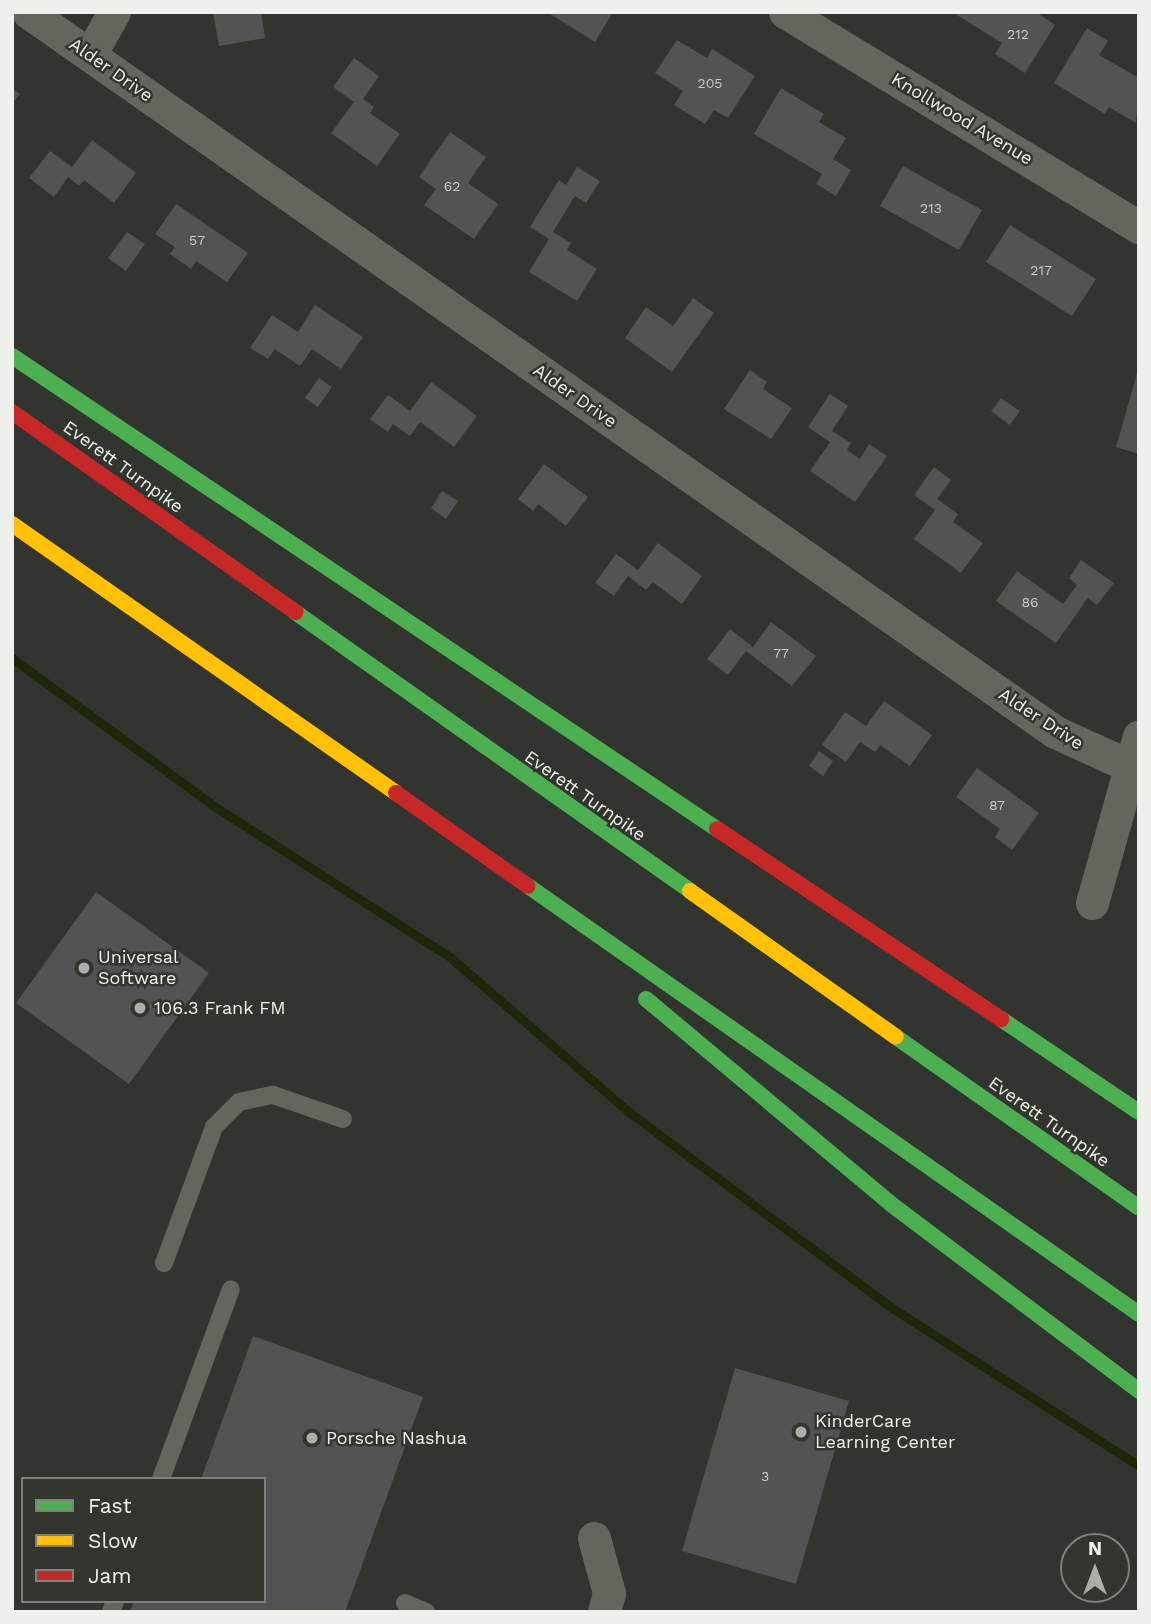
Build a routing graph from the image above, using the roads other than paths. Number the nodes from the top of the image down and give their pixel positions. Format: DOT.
graph roads {
  1 [pos="28,12"];
  2 [pos="114,12"];
  3 [pos="785,12"];
  4 [pos="90,55"];
  5 [pos="1139,227"];
  6 [pos="12,356"];
  7 [pos="12,412"];
  8 [pos="12,524"];
  9 [pos="1134,751"];
  10 [pos="432,821"];
  11 [pos="1092,903"];
  12 [pos="582,945"];
  13 [pos="635,990"];
  14 [pos="1139,1112"];
  15 [pos="343,1119"];
  16 [pos="1139,1208"];
  17 [pos="164,1263"];
  18 [pos="232,1289"];
  19 [pos="1139,1314"];
  20 [pos="1139,1391"];
  21 [pos="162,1477"];
  22 [pos="594,1538"];
  23 [pos="405,1603"];
  24 [pos="426,1612"];
  25 [pos="604,1612"];
  1 -- 4 [label="street, Alder Drive"];
  2 -- 4 [label="street"];
  3 -- 5 [label="street, Knollwood Avenue"];
  4 -- 9 [label="street, Alder Drive"];
  6 -- 14 [label="highway"];
  7 -- 16 [label="highway, Everett Turnpike"];
  8 -- 10 [label="highway"];
  9 -- 11 [label="street"];
  10 -- 12 [label="highway"];
  10 -- 19 [label="highway"];
  13 -- 20 [label="highway"];
  15 -- 17 [label="lane"];
  18 -- 21 [label="lane"];
  22 -- 25 [label="street"];
  23 -- 24 [label="lane"];
}
